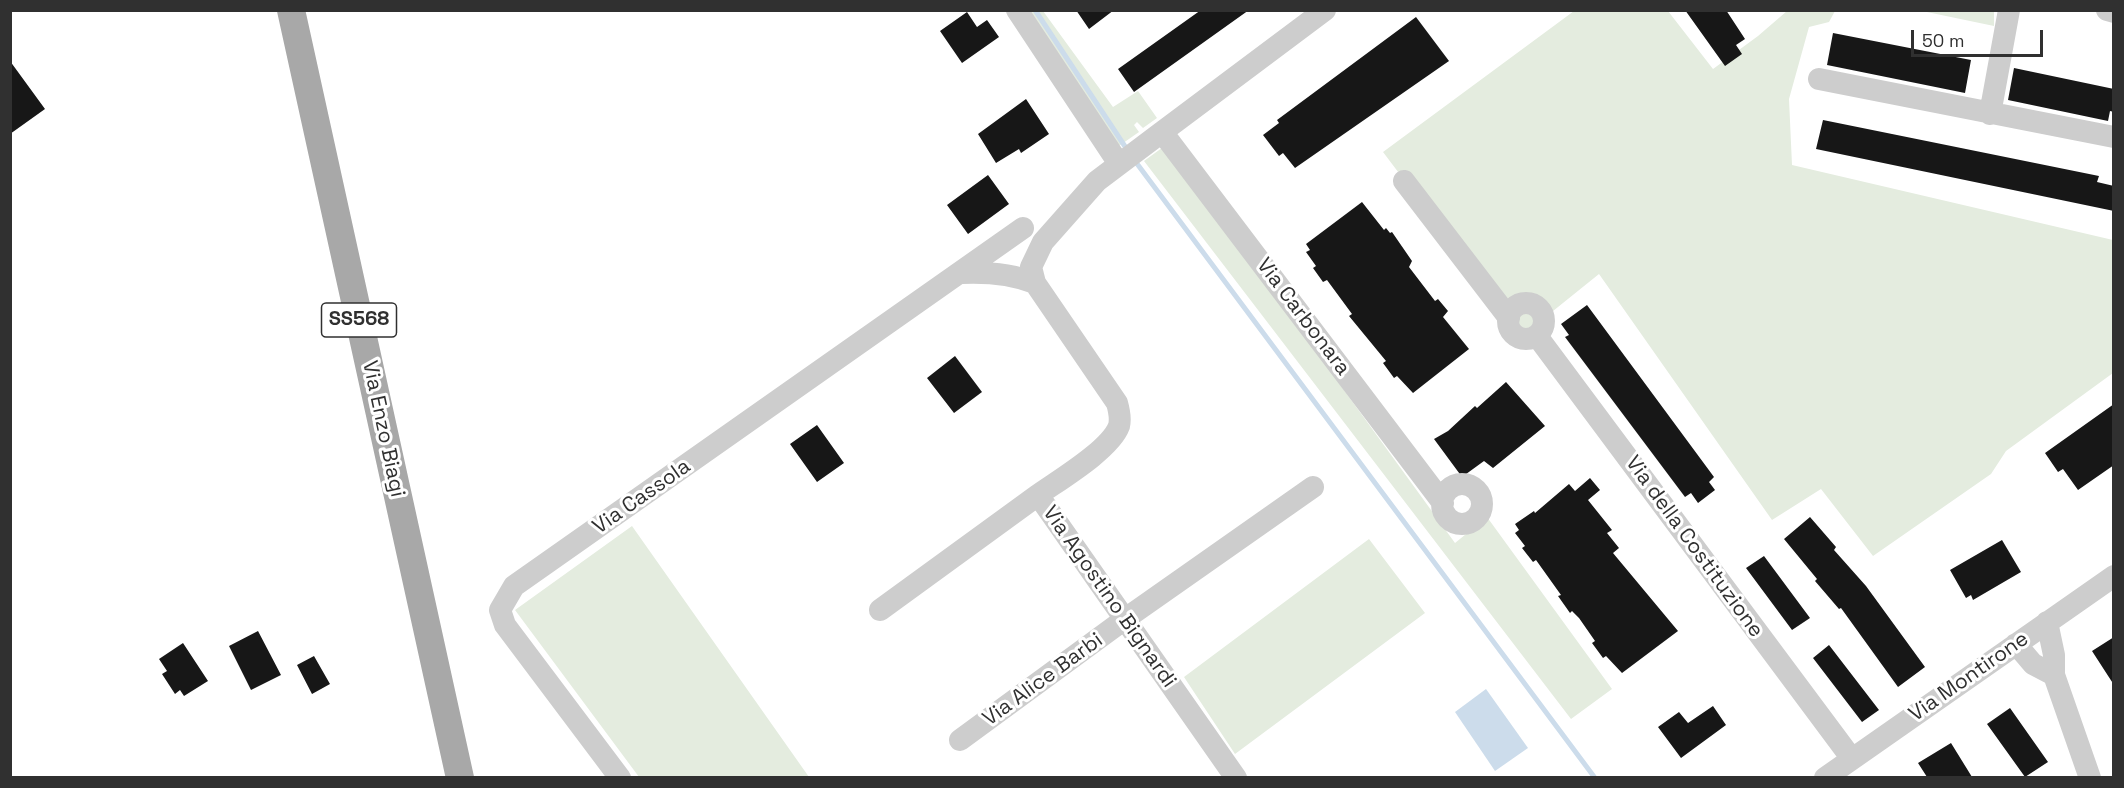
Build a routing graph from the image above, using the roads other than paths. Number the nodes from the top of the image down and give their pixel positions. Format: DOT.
graph roads {
  1 [pos="291,10"];
  2 [pos="1017,10"];
  3 [pos="1325,10"];
  4 [pos="2009,10"];
  5 [pos="2107,10"];
  6 [pos="2114,12"];
  7 [pos="1819,79"];
  8 [pos="1990,114"];
  9 [pos="1162,132"];
  10 [pos="2114,137"];
  11 [pos="1119,164"];
  12 [pos="1404,181"];
  13 [pos="1023,228"];
  14 [pos="962,273"];
  15 [pos="1035,283"];
  16 [pos="1313,487"];
  17 [pos="1038,495"];
  18 [pos="1443,503"];
  19 [pos="2114,576"];
  20 [pos="880,610"];
  21 [pos="1125,619"];
  22 [pos="2047,622"];
  23 [pos="2016,644"];
  24 [pos="2054,675"];
  25 [pos="960,740"];
  26 [pos="1852,759"];
  27 [pos="460,777"];
  28 [pos="620,777"];
  29 [pos="1236,777"];
  30 [pos="1826,777"];
  31 [pos="2090,777"];
  1 -- 27 [label="main road, Via Enzo Biagi / SS568"];
  2 -- 11 [label="street"];
  3 -- 9 [label="street"];
  4 -- 8 [label="street"];
  5 -- 6 [label="street"];
  7 -- 8 [label="street"];
  8 -- 10 [label="street"];
  9 -- 11 [label="street"];
  9 -- 18 [label="street, Via Carbonara"];
  11 -- 15 [label="street"];
  12 -- 26 [label="street, Via della Costituzione"];
  13 -- 14 [label="street, Via Cassola"];
  14 -- 15 [label="street"];
  14 -- 28 [label="street, Via Cassola"];
  15 -- 17 [label="street, Via Agostino Bignardi"];
  16 -- 21 [label="street, Via Alice Barbi"];
  17 -- 20 [label="street"];
  17 -- 21 [label="street, Via Agostino Bignardi"];
  19 -- 22 [label="street, Via Montirone"];
  21 -- 25 [label="street, Via Alice Barbi"];
  21 -- 29 [label="street, Via Agostino Bignardi"];
  22 -- 23 [label="street, Via Montirone"];
  22 -- 24 [label="street"];
  23 -- 24 [label="street"];
  23 -- 26 [label="street, Via Montirone"];
  24 -- 31 [label="street"];
  26 -- 30 [label="street, Via Montirone"];
}
